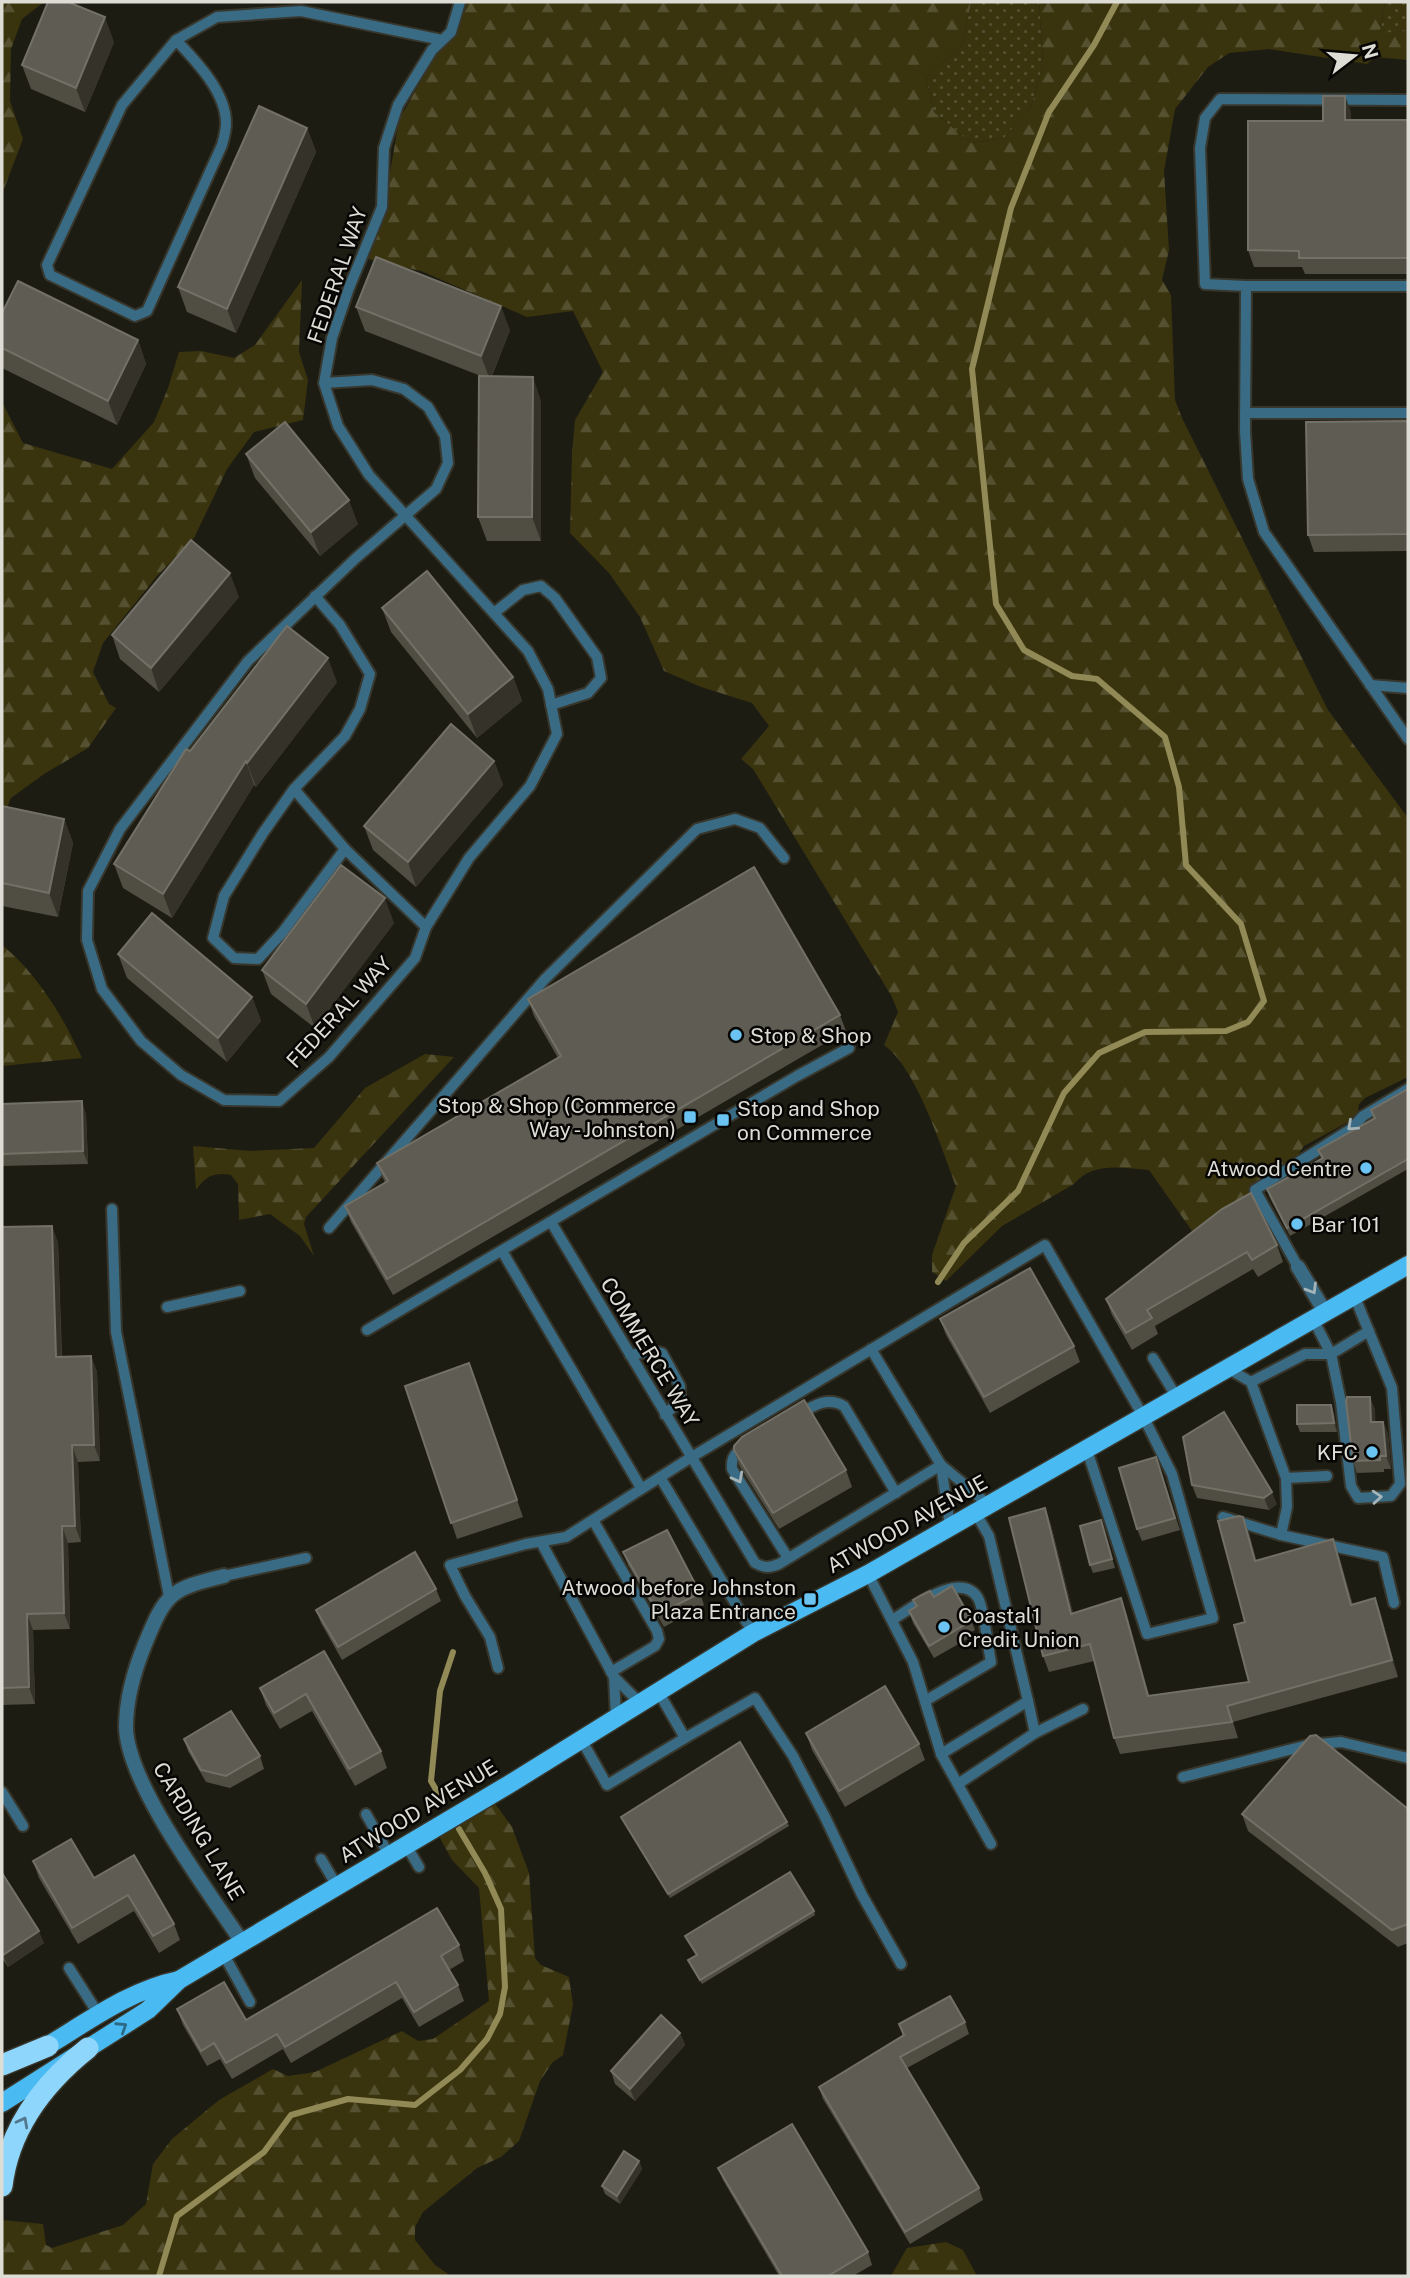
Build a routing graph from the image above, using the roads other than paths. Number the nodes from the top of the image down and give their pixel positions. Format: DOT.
graph roads {
  1 [pos="460,2"];
  2 [pos="176,40"];
  3 [pos="442,40"];
  4 [pos="1408,100"];
  5 [pos="1246,286"];
  6 [pos="1408,286"];
  7 [pos="324,383"];
  8 [pos="1245,413"];
  9 [pos="1408,413"];
  10 [pos="406,515"];
  11 [pos="315,596"];
  12 [pos="494,613"];
  13 [pos="1370,685"];
  14 [pos="1408,688"];
  15 [pos="551,705"];
  16 [pos="1408,738"];
  17 [pos="294,789"];
  18 [pos="345,849"];
  19 [pos="784,858"];
  20 [pos="426,927"];
  21 [pos="849,1048"];
  22 [pos="1408,1088"];
  23 [pos="112,1209"];
  24 [pos="551,1222"];
  25 [pos="329,1228"];
  26 [pos="502,1251"];
  27 [pos="1408,1265"];
  28 [pos="1298,1267"];
  29 [pos="240,1292"];
  30 [pos="1354,1295"];
  31 [pos="167,1307"];
  32 [pos="1319,1315"];
  33 [pos="367,1330"];
  34 [pos="1369,1331"];
  35 [pos="871,1349"];
  36 [pos="1331,1354"];
  37 [pos="630,1355"];
  38 [pos="1153,1358"];
  39 [pos="1227,1368"];
  40 [pos="1251,1382"];
  41 [pos="1176,1396"];
  42 [pos="665,1415"];
  43 [pos="1143,1416"];
  44 [pos="789,1420"];
  45 [pos="755,1440"];
  46 [pos="1086,1447"];
  47 [pos="690,1458"];
  48 [pos="942,1465"];
  49 [pos="1327,1476"];
  50 [pos="660,1477"];
  51 [pos="1286,1478"];
  52 [pos="641,1488"];
  53 [pos="896,1493"];
  54 [pos="982,1508"];
  55 [pos="1223,1517"];
  56 [pos="593,1520"];
  57 [pos="950,1526"];
  58 [pos="1281,1535"];
  59 [pos="541,1542"];
  60 [pos="306,1558"];
  61 [pos="788,1558"];
  62 [pos="868,1574"];
  63 [pos="224,1576"];
  64 [pos="169,1596"];
  65 [pos="1394,1603"];
  66 [pos="892,1620"];
  67 [pos="753,1633"];
  68 [pos="498,1668"];
  69 [pos="612,1674"];
  70 [pos="659,1693"];
  71 [pos="925,1701"];
  72 [pos="1028,1701"];
  73 [pos="640,1703"];
  74 [pos="1083,1709"];
  75 [pos="617,1717"];
  76 [pos="1035,1733"];
  77 [pos="685,1738"];
  78 [pos="581,1739"];
  79 [pos="941,1754"];
  80 [pos="1408,1758"];
  81 [pos="1183,1777"];
  82 [pos="958,1784"];
  83 [pos="2,1792"];
  84 [pos="366,1814"];
  85 [pos="23,1826"];
  86 [pos="991,1844"];
  87 [pos="406,1845"];
  88 [pos="389,1855"];
  89 [pos="321,1858"];
  90 [pos="419,1867"];
  91 [pos="337,1886"];
  92 [pos="242,1942"];
  93 [pos="223,1953"];
  94 [pos="901,1964"];
  95 [pos="69,1968"];
  96 [pos="179,1980"];
  97 [pos="250,2002"];
  98 [pos="99,2015"];
  99 [pos="48,2046"];
  100 [pos="88,2048"];
  101 [pos="2,2065"];
  102 [pos="2,2074"];
  103 [pos="2,2103"];
  104 [pos="2,2186"];
  1 -- 3 [label="lane, FEDERAL WAY"];
  2 -- 2 [label="lane"];
  2 -- 3 [label="lane"];
  3 -- 7 [label="lane, FEDERAL WAY"];
  4 -- 5 [label="lane"];
  5 -- 6 [label="lane"];
  5 -- 8 [label="lane"];
  7 -- 10 [label="lane, FEDERAL WAY"];
  7 -- 10 [label="lane"];
  8 -- 9 [label="lane"];
  8 -- 13 [label="lane"];
  10 -- 11 [label="lane, FEDERAL WAY"];
  10 -- 12 [label="lane, FEDERAL WAY"];
  11 -- 17 [label="lane"];
  11 -- 20 [label="lane, FEDERAL WAY"];
  12 -- 15 [label="lane, FEDERAL WAY"];
  12 -- 15 [label="lane"];
  13 -- 14 [label="lane"];
  13 -- 16 [label="lane"];
  15 -- 20 [label="lane, FEDERAL WAY"];
  17 -- 18 [label="lane"];
  17 -- 18 [label="lane"];
  18 -- 20 [label="lane"];
  19 -- 25 [label="lane"];
  21 -- 24 [label="lane"];
  22 -- 28 [label="lane, one-way"];
  23 -- 64 [label="lane"];
  24 -- 26 [label="lane"];
  24 -- 37 [label="lane, COMMERCE WAY"];
  26 -- 33 [label="lane"];
  26 -- 52 [label="lane"];
  27 -- 30 [label="main road, ATWOOD AVENUE"];
  28 -- 32 [label="street, one-way"];
  29 -- 31 [label="lane"];
  30 -- 32 [label="main road, ATWOOD AVENUE"];
  30 -- 34 [label="lane"];
  32 -- 36 [label="lane"];
  32 -- 39 [label="main road, ATWOOD AVENUE"];
  34 -- 36 [label="lane"];
  36 -- 34 [label="lane, one-way"];
  35 -- 43 [label="lane"];
  35 -- 47 [label="lane"];
  35 -- 48 [label="lane"];
  36 -- 40 [label="lane"];
  37 -- 42 [label="lane, COMMERCE WAY"];
  37 -- 42 [label="lane"];
  38 -- 41 [label="lane"];
  39 -- 40 [label="lane"];
  39 -- 41 [label="main road, ATWOOD AVENUE"];
  40 -- 51 [label="lane"];
  41 -- 43 [label="main road, ATWOOD AVENUE"];
  42 -- 47 [label="lane, COMMERCE WAY"];
  43 -- 46 [label="main road, ATWOOD AVENUE"];
  43 -- 46 [label="lane"];
  44 -- 53 [label="lane"];
  45 -- 61 [label="lane, one-way"];
  46 -- 54 [label="main road, ATWOOD AVENUE"];
  47 -- 50 [label="lane, COMMERCE WAY"];
  47 -- 61 [label="lane"];
  48 -- 53 [label="lane"];
  48 -- 54 [label="lane"];
  48 -- 57 [label="lane"];
  49 -- 51 [label="lane"];
  50 -- 52 [label="lane, COMMERCE WAY"];
  50 -- 67 [label="lane"];
  51 -- 58 [label="lane"];
  52 -- 56 [label="lane, COMMERCE WAY"];
  53 -- 61 [label="lane"];
  54 -- 57 [label="main road, ATWOOD AVENUE"];
  54 -- 72 [label="lane"];
  55 -- 58 [label="lane"];
  56 -- 59 [label="lane, COMMERCE WAY"];
  56 -- 69 [label="lane"];
  57 -- 62 [label="main road, ATWOOD AVENUE"];
  58 -- 65 [label="lane"];
  59 -- 68 [label="lane, COMMERCE WAY"];
  59 -- 69 [label="lane"];
  60 -- 63 [label="lane"];
  62 -- 66 [label="lane"];
  62 -- 67 [label="main road, ATWOOD AVENUE"];
  63 -- 64 [label="street"];
  64 -- 92 [label="street, CARDING LANE"];
  66 -- 71 [label="lane"];
  66 -- 71 [label="lane"];
  67 -- 70 [label="main road, ATWOOD AVENUE"];
  69 -- 73 [label="lane"];
  69 -- 75 [label="lane"];
  70 -- 73 [label="main road, ATWOOD AVENUE"];
  70 -- 77 [label="lane"];
  71 -- 79 [label="lane"];
  72 -- 76 [label="lane"];
  72 -- 79 [label="lane"];
  73 -- 75 [label="main road, ATWOOD AVENUE"];
  74 -- 76 [label="lane"];
  75 -- 78 [label="main road, ATWOOD AVENUE"];
  76 -- 82 [label="lane"];
  77 -- 78 [label="lane"];
  77 -- 94 [label="lane"];
  78 -- 87 [label="main road, ATWOOD AVENUE"];
  79 -- 82 [label="lane"];
  80 -- 81 [label="lane"];
  82 -- 86 [label="lane"];
  83 -- 85 [label="lane"];
  84 -- 88 [label="lane"];
  87 -- 88 [label="main road, ATWOOD AVENUE"];
  87 -- 90 [label="lane"];
  88 -- 91 [label="main road, ATWOOD AVENUE"];
  89 -- 91 [label="lane"];
  91 -- 92 [label="main road, ATWOOD AVENUE"];
  92 -- 93 [label="main road, ATWOOD AVENUE"];
  93 -- 96 [label="main road, ATWOOD AVENUE"];
  93 -- 97 [label="lane"];
  95 -- 98 [label="lane"];
  96 -- 98 [label="main road, ATWOOD AVENUE"];
  100 -- 96 [label="main road, ATWOOD AVENUE, one-way"];
  98 -- 99 [label="main road, ATWOOD AVENUE"];
  99 -- 101 [label="highway"];
  99 -- 102 [label="main road, ATWOOD AVENUE"];
  100 -- 103 [label="main road, ATWOOD AVENUE"];
  104 -- 100 [label="highway, one-way"];
}
